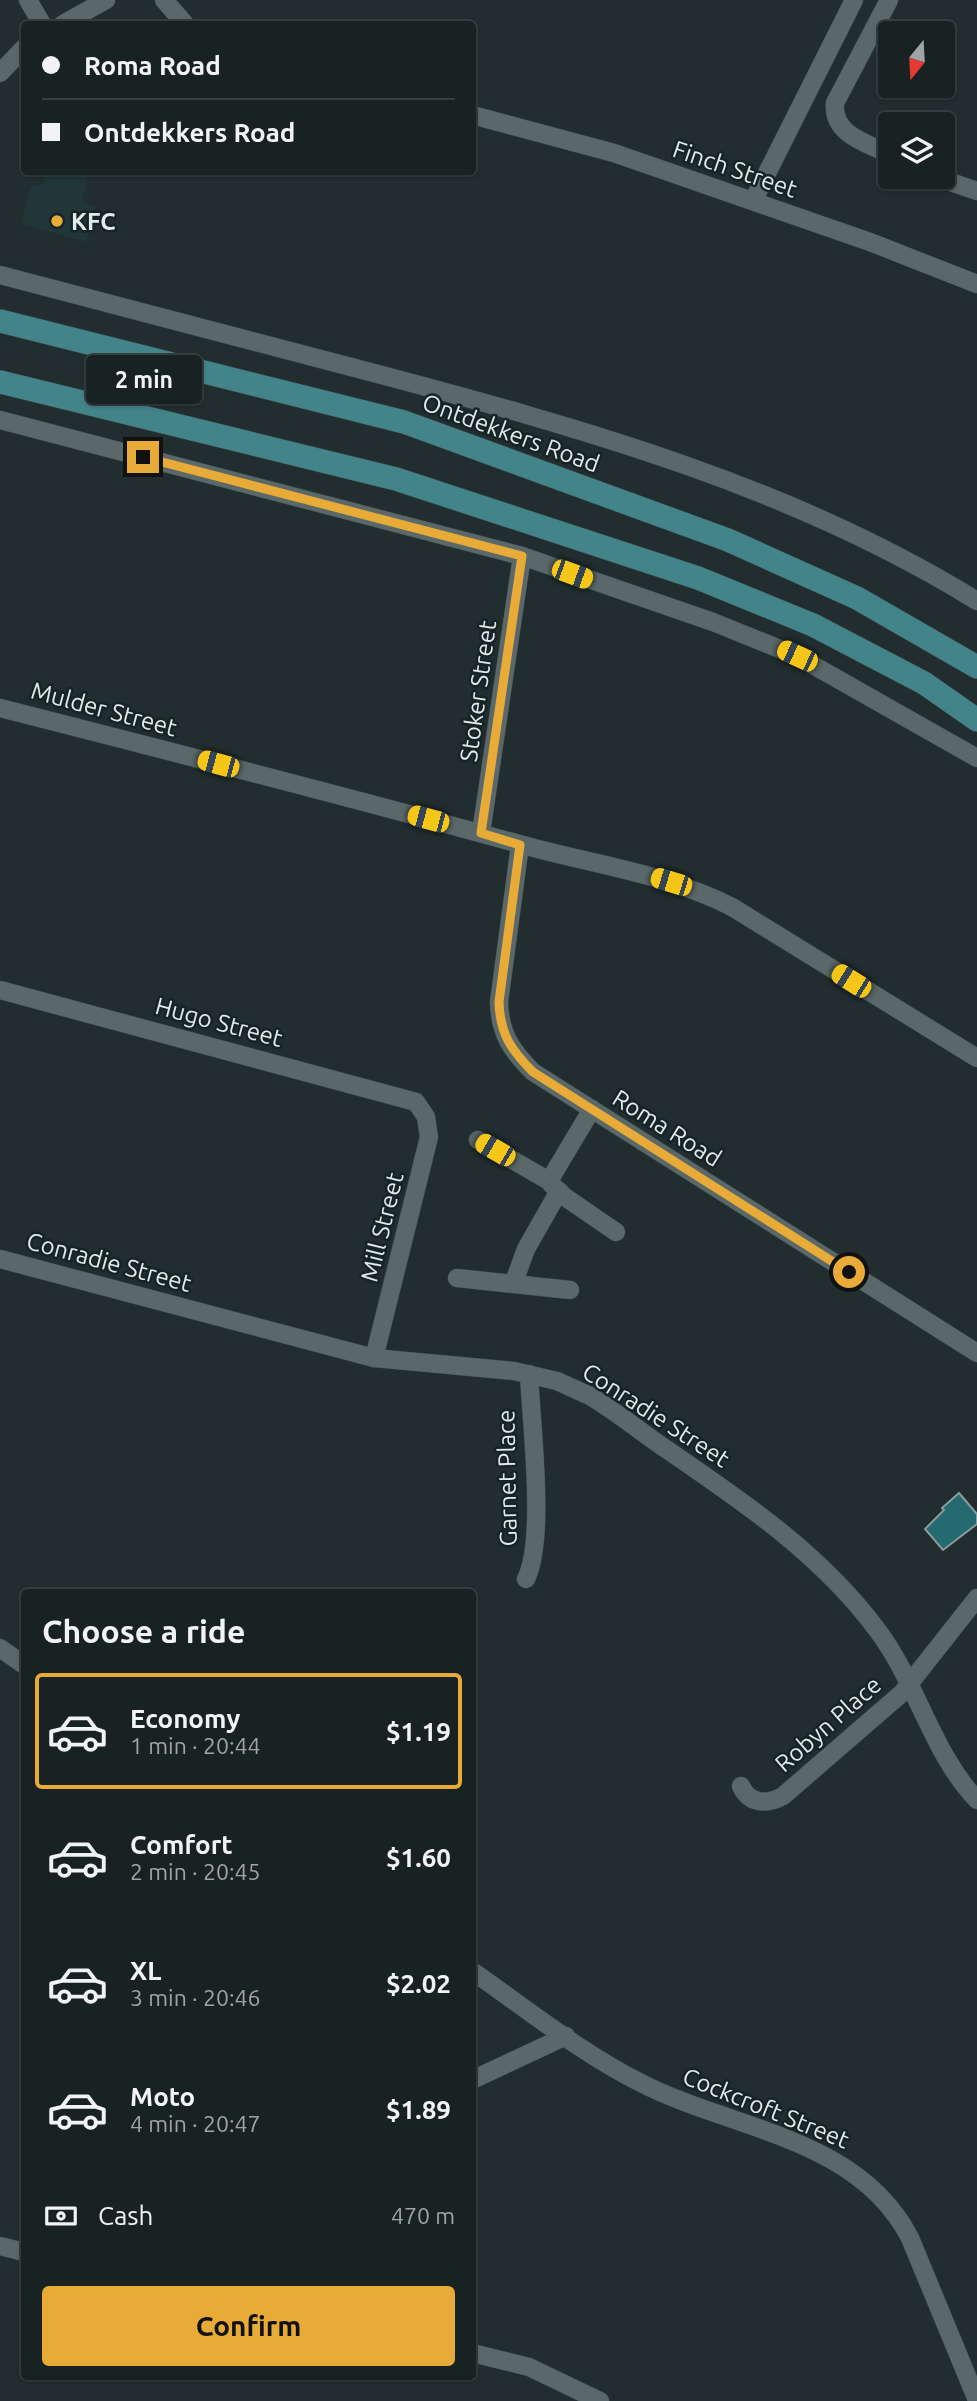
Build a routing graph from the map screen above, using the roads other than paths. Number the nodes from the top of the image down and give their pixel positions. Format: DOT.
graph roads {
  1 [pos="28,0"];
  2 [pos="106,0"];
  3 [pos="164,0"];
  4 [pos="854,0"];
  5 [pos="889,0"];
  6 [pos="40,21"];
  7 [pos="69,21"];
  8 [pos="182,21"];
  9 [pos="21,51"];
  10 [pos="0,74"];
  11 [pos="476,116"];
  12 [pos="878,149"];
  13 [pos="955,183"];
  14 [pos="977,191"];
  15 [pos="752,201"];
  16 [pos="0,275"];
  17 [pos="977,284"];
  18 [pos="0,321"];
  19 [pos="0,383"];
  20 [pos="0,420"];
  21 [pos="522,556"];
  22 [pos="977,601"];
  23 [pos="977,667"];
  24 [pos="0,708"];
  25 [pos="977,720"];
  26 [pos="977,758"];
  27 [pos="481,833"];
  28 [pos="520,845"];
  29 [pos="0,990"];
  30 [pos="977,1058"];
  31 [pos="422,1108"];
  32 [pos="592,1109"];
  33 [pos="478,1140"];
  34 [pos="554,1186"];
  35 [pos="616,1232"];
  36 [pos="0,1259"];
  37 [pos="457,1278"];
  38 [pos="514,1282"];
  39 [pos="569,1290"];
  40 [pos="977,1353"];
  41 [pos="374,1358"];
  42 [pos="529,1374"];
  43 [pos="526,1579"];
  44 [pos="977,1598"];
  45 [pos="0,1648"];
  46 [pos="21,1663"];
  47 [pos="909,1682"];
  48 [pos="741,1786"];
  49 [pos="977,1800"];
  50 [pos="476,1974"];
  51 [pos="566,2036"];
  52 [pos="476,2078"];
  53 [pos="0,2246"];
  54 [pos="21,2251"];
  55 [pos="476,2354"];
  56 [pos="977,2400"];
  57 [pos="600,2401"];
  1 -- 6 [label="street"];
  2 -- 7 [label="street"];
  3 -- 8 [label="street"];
  4 -- 15 [label="street"];
  5 -- 12 [label="street"];
  9 -- 10 [label="street"];
  11 -- 15 [label="street, Finch Street"];
  13 -- 14 [label="street"];
  15 -- 17 [label="street, Finch Street"];
  16 -- 22 [label="street, Ontdekkers Road"];
  18 -- 23 [label="main road, Ontdekkers Road"];
  19 -- 25 [label="main road"];
  20 -- 21 [label="street"];
  21 -- 26 [label="street"];
  21 -- 27 [label="street, Stoker Street"];
  24 -- 27 [label="street, Mulder Street"];
  27 -- 28 [label="street, Mulder Street"];
  28 -- 30 [label="street, Mulder Street"];
  28 -- 32 [label="street, Roma Road"];
  29 -- 31 [label="street, Hugo Street"];
  31 -- 41 [label="street, Mill Street"];
  32 -- 34 [label="street"];
  32 -- 40 [label="street, Roma Road"];
  33 -- 34 [label="street"];
  34 -- 35 [label="street"];
  34 -- 38 [label="street"];
  36 -- 41 [label="street, Conradie Street"];
  37 -- 38 [label="street"];
  38 -- 39 [label="street"];
  41 -- 42 [label="street, Conradie Street"];
  42 -- 43 [label="street, Garnet Place"];
  42 -- 47 [label="street, Conradie Street"];
  44 -- 47 [label="street"];
  45 -- 46 [label="street"];
  47 -- 48 [label="street, Robyn Place"];
  47 -- 49 [label="street, Conradie Street"];
  50 -- 51 [label="street, Cockcroft Street"];
  51 -- 52 [label="street"];
  51 -- 56 [label="street, Cockcroft Street"];
  53 -- 54 [label="street"];
  55 -- 57 [label="street"];
}
